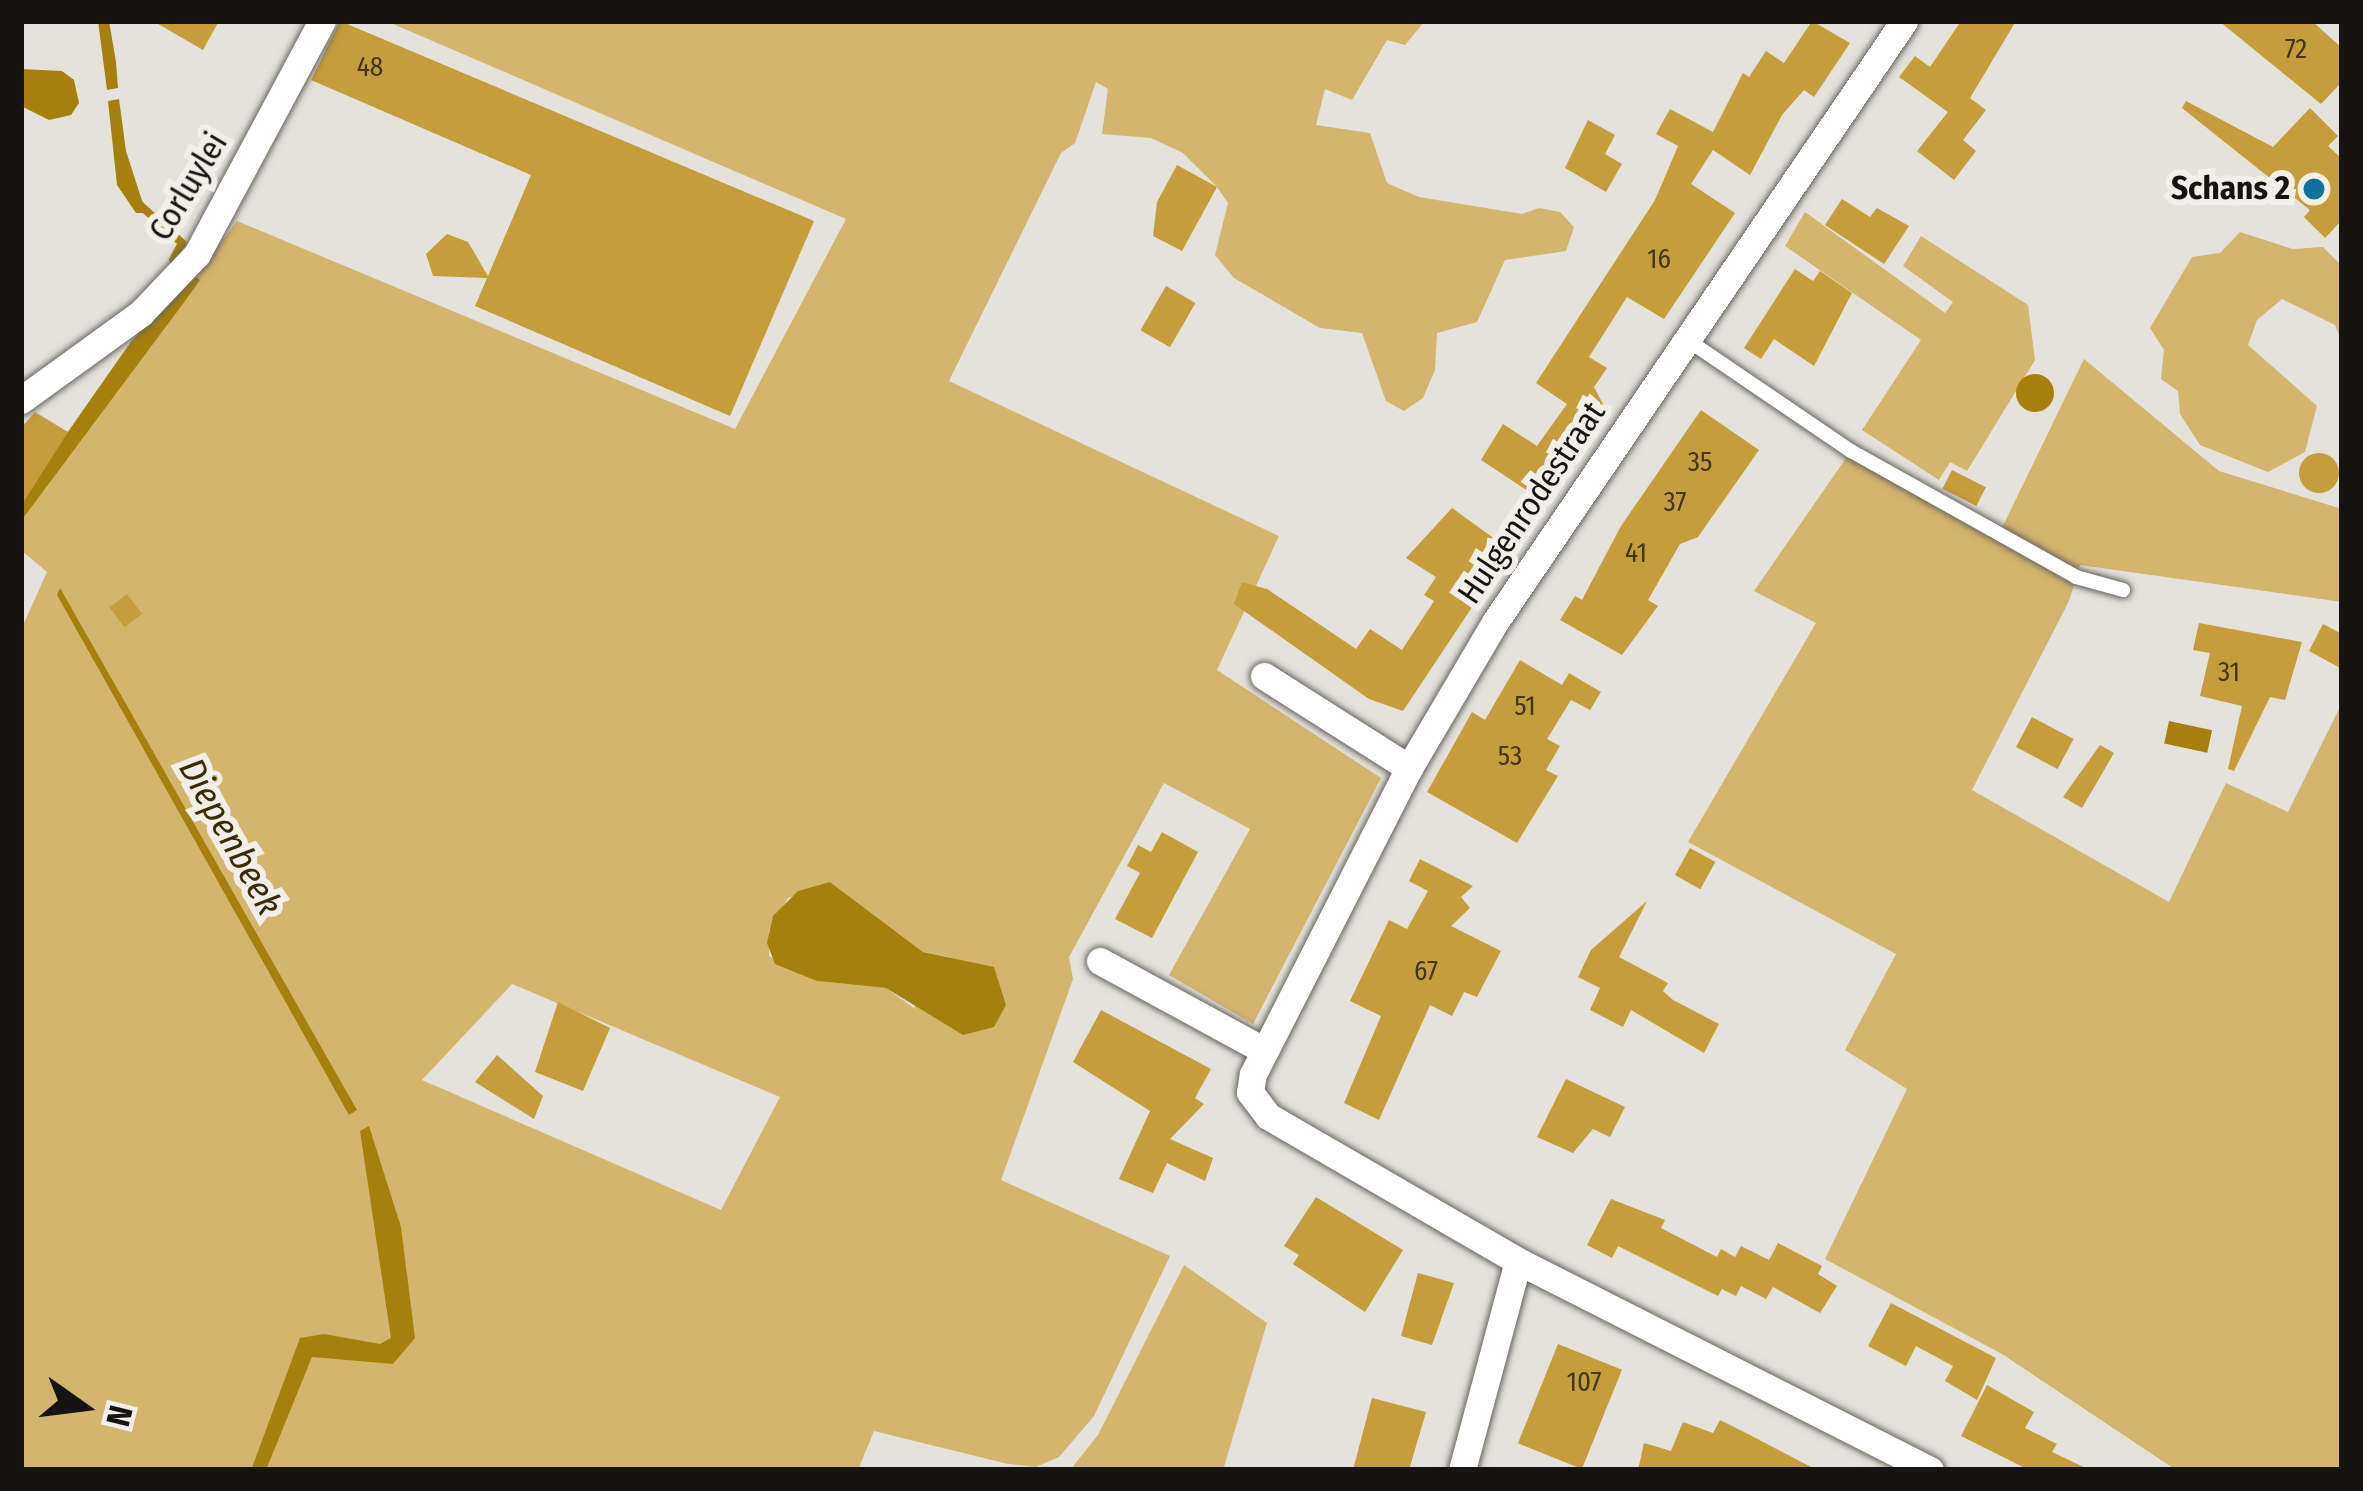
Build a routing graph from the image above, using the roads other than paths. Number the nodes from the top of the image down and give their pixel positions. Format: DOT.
graph roads {
  1 [pos="322,21"];
  2 [pos="1904,21"];
  3 [pos="1686,339"];
  4 [pos="21,400"];
  5 [pos="2123,590"];
  6 [pos="1264,676"];
  7 [pos="1409,768"];
  8 [pos="1100,961"];
  9 [pos="1263,1050"];
  10 [pos="1518,1261"];
  11 [pos="1462,1470"];
  12 [pos="1930,1470"];
  1 -- 4 [label="street, Corluylei"];
  2 -- 3 [label="street, Hulgenrodestraat"];
  3 -- 5 [label="lane"];
  3 -- 7 [label="street, Hulgenrodestraat"];
  6 -- 7 [label="street"];
  7 -- 9 [label="street, Hulgenrodestraat"];
  8 -- 9 [label="street"];
  9 -- 10 [label="street, Hulgenrodestraat"];
  10 -- 11 [label="street"];
  10 -- 12 [label="street, Hulgenrodestraat"];
}
